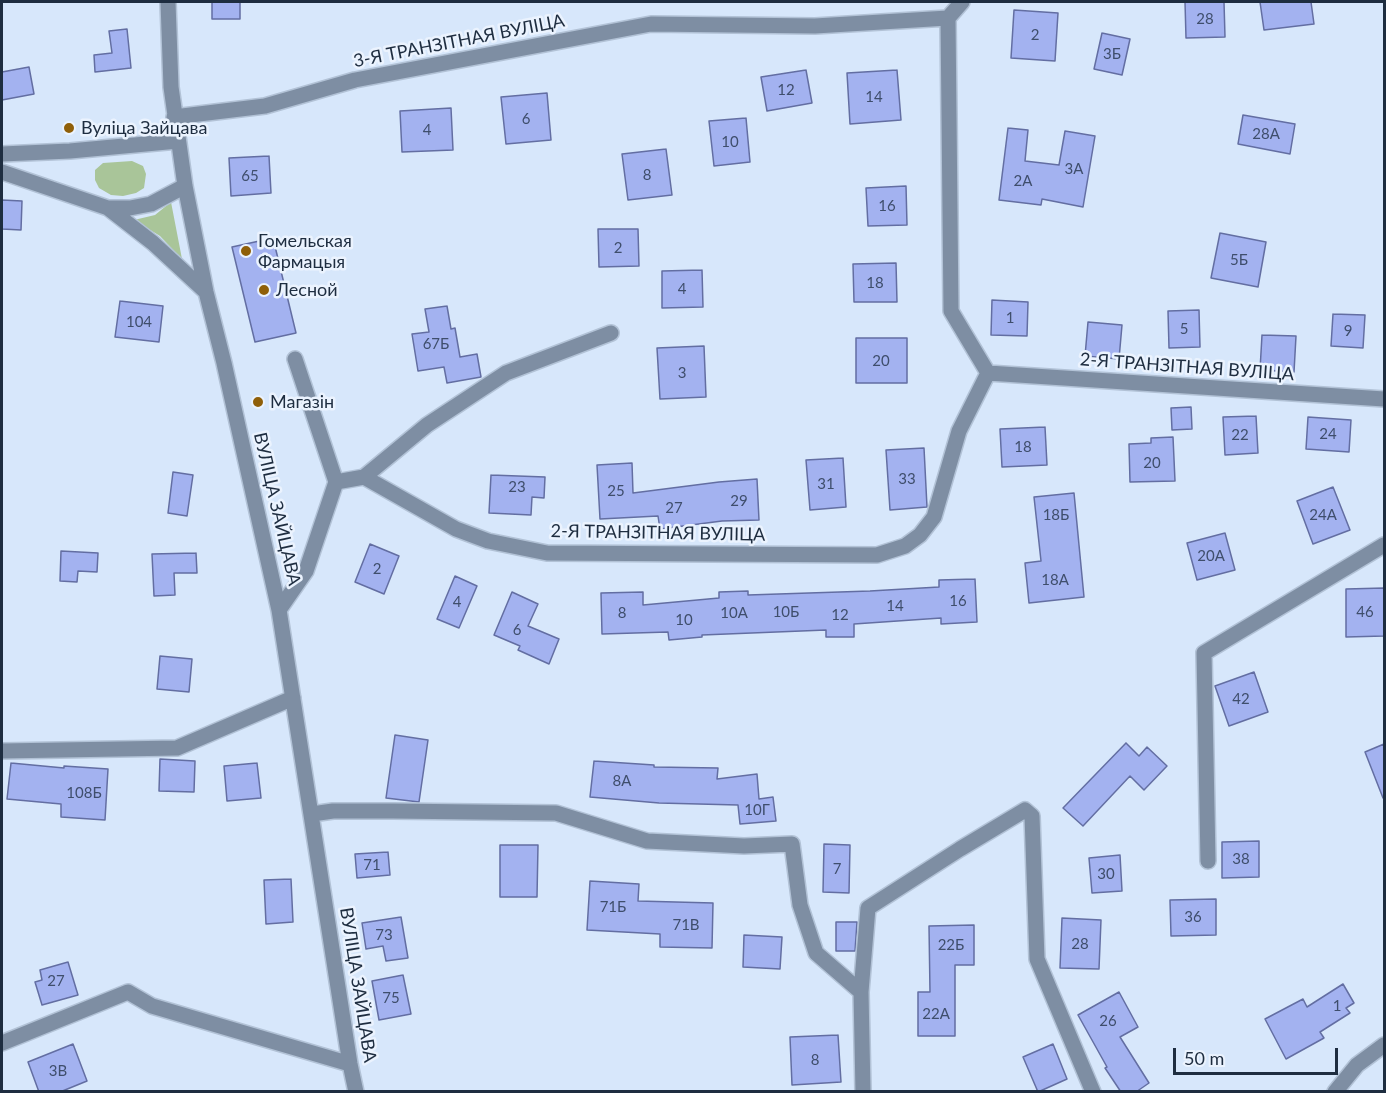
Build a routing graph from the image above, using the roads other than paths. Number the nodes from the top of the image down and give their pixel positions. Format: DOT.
graph roads {
  1 [pos="168,2"];
  2 [pos="962,2"];
  3 [pos="948,18"];
  4 [pos="174,117"];
  5 [pos="177,141"];
  6 [pos="2,154"];
  7 [pos="2,172"];
  8 [pos="185,186"];
  9 [pos="108,208"];
  10 [pos="206,292"];
  11 [pos="611,333"];
  12 [pos="295,359"];
  13 [pos="988,373"];
  14 [pos="1384,399"];
  15 [pos="364,477"];
  16 [pos="336,482"];
  17 [pos="1384,545"];
  18 [pos="279,610"];
  19 [pos="293,698"];
  20 [pos="2,751"];
  21 [pos="312,814"];
  22 [pos="1208,861"];
  23 [pos="861,992"];
  24 [pos="2,1043"];
  25 [pos="1384,1045"];
  26 [pos="350,1065"];
  27 [pos="356,1092"];
  28 [pos="863,1092"];
  29 [pos="1093,1092"];
  30 [pos="1335,1092"];
  1 -- 4 [label="street, ВУЛІЦА ЗАЙЦАВА"];
  2 -- 3 [label="street"];
  3 -- 4 [label="street, 3-Я ТРАНЗІТНАЯ ВУЛІЦА"];
  3 -- 13 [label="street"];
  4 -- 5 [label="street, ВУЛІЦА ЗАЙЦАВА"];
  5 -- 6 [label="street"];
  5 -- 8 [label="street, ВУЛІЦА ЗАЙЦАВА"];
  7 -- 9 [label="street"];
  8 -- 9 [label="street"];
  8 -- 10 [label="street, ВУЛІЦА ЗАЙЦАВА"];
  9 -- 10 [label="street"];
  10 -- 18 [label="street, ВУЛІЦА ЗАЙЦАВА"];
  11 -- 15 [label="street"];
  12 -- 16 [label="street"];
  13 -- 14 [label="street, 2-Я ТРАНЗІТНАЯ ВУЛІЦА"];
  13 -- 15 [label="street, 2-Я ТРАНЗІТНАЯ ВУЛІЦА"];
  15 -- 16 [label="street"];
  16 -- 18 [label="street"];
  17 -- 22 [label="street"];
  18 -- 19 [label="street, ВУЛІЦА ЗАЙЦАВА"];
  19 -- 20 [label="street"];
  19 -- 21 [label="street, ВУЛІЦА ЗАЙЦАВА"];
  21 -- 23 [label="street"];
  21 -- 26 [label="street, ВУЛІЦА ЗАЙЦАВА"];
  23 -- 28 [label="street"];
  23 -- 29 [label="street"];
  24 -- 26 [label="street"];
  25 -- 30 [label="street"];
  26 -- 27 [label="street, ВУЛІЦА ЗАЙЦАВА"];
}
